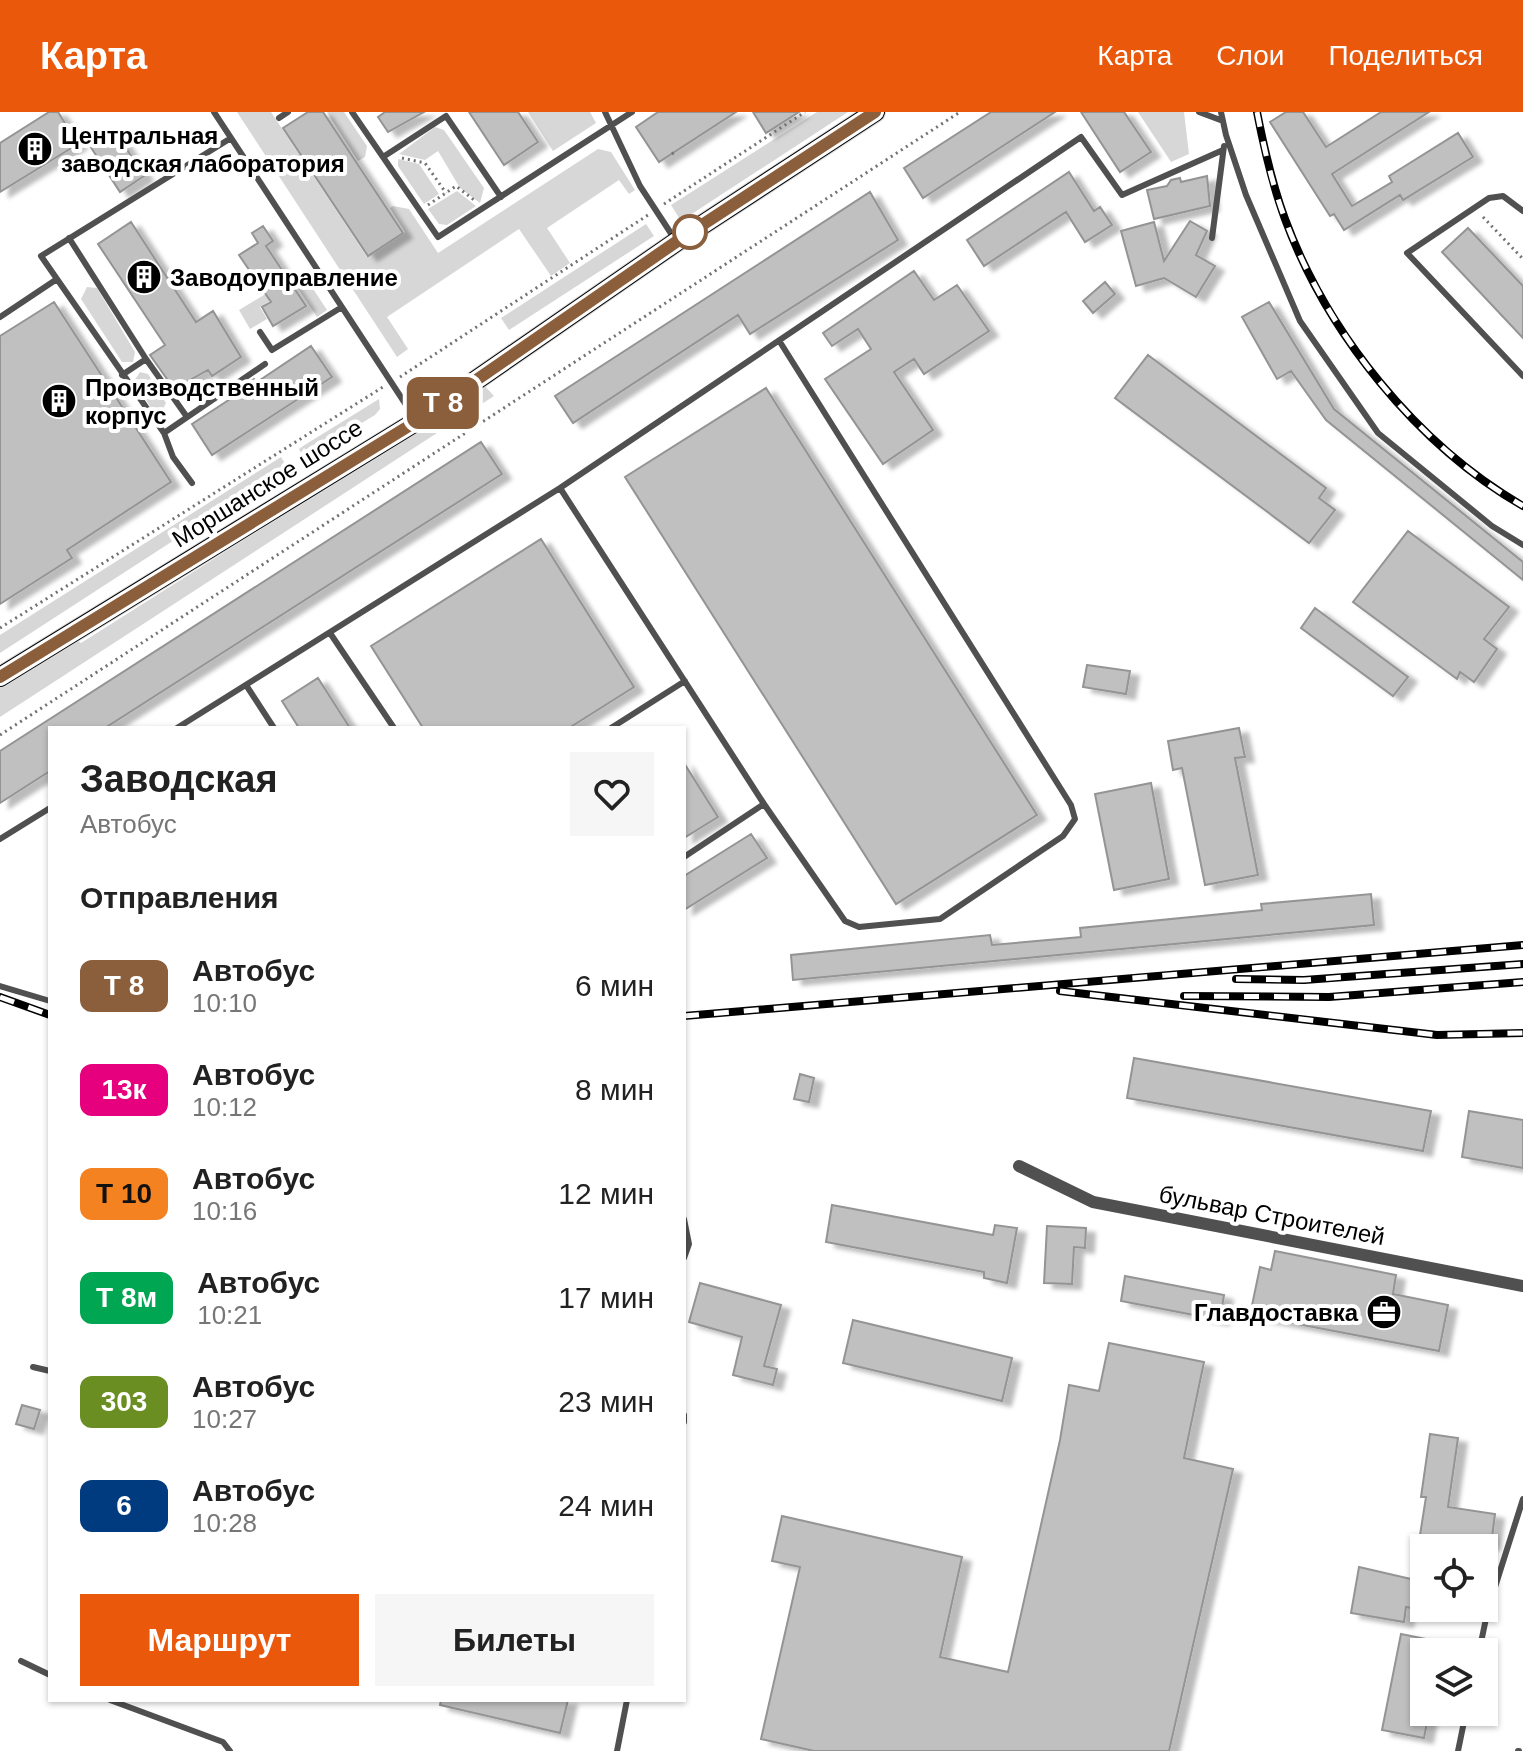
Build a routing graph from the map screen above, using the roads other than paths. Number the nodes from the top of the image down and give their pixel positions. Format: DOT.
graph roads {
  1 [pos="214,112"];
  2 [pos="288,112"];
  3 [pos="352,112"];
  4 [pos="605,112"];
  5 [pos="632,112"];
  6 [pos="875,112"];
  7 [pos="1199,112"];
  8 [pos="1221,112"];
  9 [pos="279,118"];
  10 [pos="1223,121"];
  11 [pos="613,124"];
  12 [pos="1226,135"];
  13 [pos="231,138"];
  14 [pos="1223,150"];
  15 [pos="385,156"];
  16 [pos="501,197"];
  17 [pos="1522,207"];
  18 [pos="69,238"];
  19 [pos="1212,238"];
  20 [pos="676,242"];
  21 [pos="57,279"];
  22 [pos="342,307"];
  23 [pos="0,317"];
  24 [pos="260,332"];
  25 [pos="780,342"];
  26 [pos="146,359"];
  27 [pos="265,364"];
  28 [pos="122,375"];
  29 [pos="1523,376"];
  30 [pos="187,417"];
  31 [pos="417,421"];
  32 [pos="164,433"];
  33 [pos="192,483"];
  34 [pos="560,488"];
  35 [pos="1523,545"];
  36 [pos="330,633"];
  37 [pos="0,677"];
  38 [pos="685,681"];
  39 [pos="246,685"];
  40 [pos="180,726"];
  41 [pos="273,726"];
  42 [pos="393,726"];
  43 [pos="614,726"];
  44 [pos="764,804"];
  45 [pos="48,809"];
  46 [pos="0,839"];
  47 [pos="686,856"];
  48 [pos="0,986"];
  49 [pos="48,1000"];
  50 [pos="1019,1166"];
  51 [pos="686,1229"];
  52 [pos="686,1252"];
  53 [pos="1523,1286"];
  54 [pos="33,1367"];
  55 [pos="48,1371"];
  56 [pos="1523,1499"];
  57 [pos="1482,1638"];
  58 [pos="21,1661"];
  59 [pos="48,1674"];
  60 [pos="115,1702"];
  61 [pos="627,1702"];
  62 [pos="1463,1726"];
  63 [pos="230,1751"];
  64 [pos="617,1751"];
  65 [pos="1458,1751"];
  1 -- 13 [label="lane"];
  2 -- 9 [label="lane"];
  3 -- 15 [label="lane"];
  4 -- 11 [label="lane"];
  5 -- 11 [label="lane"];
  6 -- 20 [label="main road, Моршанское шоссе"];
  7 -- 10 [label="lane"];
  8 -- 10 [label="lane"];
  10 -- 12 [label="lane"];
  11 -- 16 [label="lane"];
  11 -- 20 [label="lane"];
  12 -- 14 [label="lane"];
  12 -- 35 [label="lane"];
  13 -- 18 [label="lane"];
  13 -- 22 [label="lane"];
  14 -- 19 [label="lane"];
  14 -- 25 [label="lane"];
  15 -- 16 [label="lane"];
  15 -- 16 [label="lane"];
  17 -- 29 [label="lane"];
  18 -- 21 [label="lane"];
  18 -- 26 [label="lane"];
  20 -- 31 [label="main road, Моршанское шоссе"];
  21 -- 23 [label="lane"];
  21 -- 28 [label="lane"];
  22 -- 24 [label="lane"];
  22 -- 31 [label="lane"];
  25 -- 34 [label="lane"];
  25 -- 44 [label="lane"];
  26 -- 28 [label="lane"];
  26 -- 30 [label="lane"];
  27 -- 30 [label="lane"];
  28 -- 32 [label="lane"];
  30 -- 32 [label="lane"];
  31 -- 37 [label="main road, Моршанское шоссе"];
  32 -- 33 [label="lane"];
  34 -- 36 [label="lane"];
  34 -- 38 [label="lane"];
  36 -- 39 [label="lane"];
  36 -- 42 [label="lane"];
  38 -- 43 [label="lane"];
  38 -- 44 [label="lane"];
  39 -- 40 [label="lane"];
  39 -- 41 [label="lane"];
  44 -- 47 [label="lane"];
  45 -- 46 [label="lane"];
  48 -- 49 [label="lane"];
  50 -- 53 [label="street, бульвар Строителей"];
  51 -- 52 [label="lane"];
  54 -- 55 [label="lane"];
  56 -- 57 [label="lane"];
  58 -- 59 [label="lane"];
  60 -- 63 [label="lane"];
  61 -- 64 [label="lane"];
  62 -- 65 [label="lane"];
}
